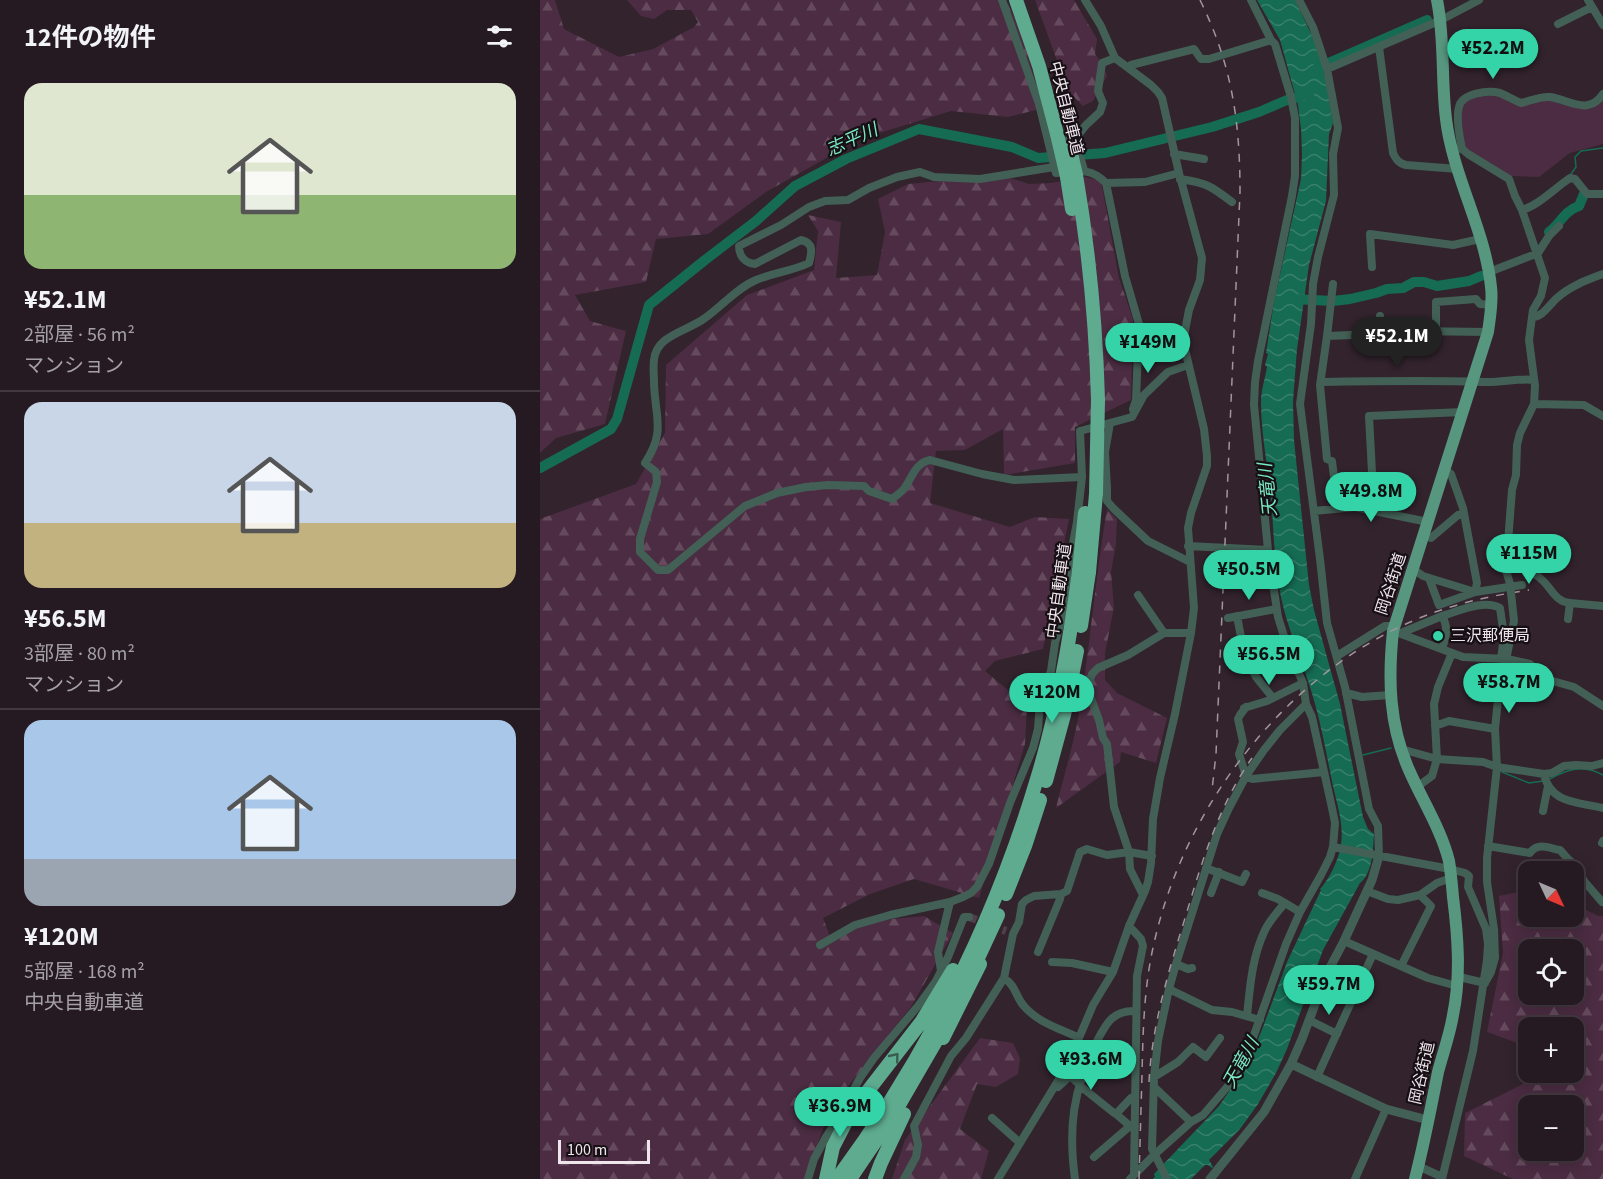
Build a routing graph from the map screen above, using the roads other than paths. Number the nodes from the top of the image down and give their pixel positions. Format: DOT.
graph roads {
  1 [pos="1002,0"];
  2 [pos="1016,0"];
  3 [pos="1026,0"];
  4 [pos="1085,0"];
  5 [pos="1251,0"];
  6 [pos="1299,0"];
  7 [pos="1437,0"];
  8 [pos="1479,0"];
  9 [pos="1590,3"];
  10 [pos="1441,20"];
  11 [pos="1558,24"];
  12 [pos="1603,25"];
  13 [pos="1271,40"];
  14 [pos="1442,46"];
  15 [pos="1379,47"];
  16 [pos="1497,56"];
  17 [pos="1115,58"];
  18 [pos="1129,68"];
  19 [pos="1327,69"];
  20 [pos="1603,94"];
  21 [pos="1062,137"];
  22 [pos="1457,148"];
  23 [pos="1174,154"];
  24 [pos="1204,159"];
  25 [pos="1054,167"];
  26 [pos="1458,169"];
  27 [pos="1075,174"];
  28 [pos="1180,176"];
  29 [pos="1106,183"];
  30 [pos="1603,194"];
  31 [pos="1232,201"];
  32 [pos="1522,210"];
  33 [pos="1559,226"];
  34 [pos="1480,239"];
  35 [pos="1538,253"];
  36 [pos="1372,267"];
  37 [pos="1489,272"];
  38 [pos="1603,274"];
  39 [pos="1333,285"];
  40 [pos="1492,305"];
  41 [pos="1380,316"];
  42 [pos="1532,317"];
  43 [pos="1436,330"];
  44 [pos="1488,332"];
  45 [pos="1380,334"];
  46 [pos="1327,336"];
  47 [pos="1188,365"];
  48 [pos="1534,380"];
  49 [pos="1473,381"];
  50 [pos="1321,382"];
  51 [pos="1534,404"];
  52 [pos="1463,412"];
  53 [pos="1603,416"];
  54 [pos="1126,419"];
  55 [pos="1110,423"];
  56 [pos="1444,470"];
  57 [pos="1082,477"];
  58 [pos="1338,508"];
  59 [pos="1374,510"];
  60 [pos="1314,511"];
  61 [pos="1464,514"];
  62 [pos="1428,522"];
  63 [pos="1424,536"];
  64 [pos="1506,545"];
  65 [pos="1188,546"];
  66 [pos="1268,550"];
  67 [pos="1190,562"];
  68 [pos="1413,569"];
  69 [pos="1084,571"];
  70 [pos="1429,578"];
  71 [pos="1522,585"];
  72 [pos="1475,592"];
  73 [pos="1138,595"];
  74 [pos="1570,603"];
  75 [pos="1603,606"];
  76 [pos="1276,609"];
  77 [pos="1237,616"];
  78 [pos="1442,616"];
  79 [pos="1228,618"];
  80 [pos="1568,619"];
  81 [pos="1396,630"];
  82 [pos="1164,633"];
  83 [pos="1191,633"];
  84 [pos="1078,642"];
  85 [pos="1442,649"];
  86 [pos="1452,653"];
  87 [pos="1337,656"];
  88 [pos="1504,659"];
  89 [pos="1303,683"];
  90 [pos="1346,693"];
  91 [pos="1390,695"];
  92 [pos="1273,698"];
  93 [pos="1306,704"];
  94 [pos="1603,706"];
  95 [pos="1051,723"];
  96 [pos="1435,726"];
  97 [pos="1495,729"];
  98 [pos="1401,749"];
  99 [pos="1437,759"];
  100 [pos="1603,763"];
  101 [pos="1497,767"];
  102 [pos="1324,772"];
  103 [pos="1544,774"];
  104 [pos="1246,776"];
  105 [pos="1548,786"];
  106 [pos="1417,787"];
  107 [pos="1603,808"];
  108 [pos="1544,811"];
  109 [pos="1488,846"];
  110 [pos="1335,848"];
  111 [pos="1129,852"];
  112 [pos="1152,856"];
  113 [pos="1377,856"];
  114 [pos="1206,868"];
  115 [pos="1219,872"];
  116 [pos="1450,873"];
  117 [pos="1246,874"];
  118 [pos="1367,891"];
  119 [pos="1211,893"];
  120 [pos="1262,893"];
  121 [pos="1061,894"];
  122 [pos="1420,895"];
  123 [pos="1143,896"];
  124 [pos="950,902"];
  125 [pos="1602,902"];
  126 [pos="1285,903"];
  127 [pos="1300,912"];
  128 [pos="969,917"];
  129 [pos="1129,927"];
  130 [pos="1344,941"];
  131 [pos="820,945"];
  132 [pos="1038,952"];
  133 [pos="1373,954"];
  134 [pos="1052,962"];
  135 [pos="1176,964"];
  136 [pos="1401,966"];
  137 [pos="1192,968"];
  138 [pos="941,971"];
  139 [pos="1113,972"];
  140 [pos="1004,978"];
  141 [pos="1458,981"];
  142 [pos="1485,982"];
  143 [pos="1169,989"];
  144 [pos="1136,1011"];
  145 [pos="1247,1016"];
  146 [pos="1260,1020"];
  147 [pos="1309,1020"];
  148 [pos="1337,1034"];
  149 [pos="1079,1038"];
  150 [pos="1220,1038"];
  151 [pos="1074,1051"];
  152 [pos="1291,1064"];
  153 [pos="1070,1076"];
  154 [pos="1154,1077"];
  155 [pos="1317,1077"];
  156 [pos="1079,1085"];
  157 [pos="1154,1087"];
  158 [pos="1053,1089"];
  159 [pos="1135,1097"];
  160 [pos="1386,1109"];
  161 [pos="1116,1114"];
  162 [pos="992,1118"];
  163 [pos="1428,1120"];
  164 [pos="1191,1122"];
  165 [pos="1133,1126"];
  166 [pos="1020,1143"];
  167 [pos="1155,1157"];
  168 [pos="1094,1158"];
  169 [pos="1418,1166"];
  170 [pos="1132,1177"];
  171 [pos="876,1178"];
  172 [pos="1442,1178"];
  173 [pos="808,1179"];
  174 [pos="826,1179"];
  175 [pos="837,1179"];
  176 [pos="850,1179"];
  177 [pos="904,1179"];
  178 [pos="998,1179"];
  179 [pos="1075,1179"];
  180 [pos="1167,1179"];
  181 [pos="1210,1179"];
  182 [pos="1356,1179"];
  183 [pos="1415,1179"];
  1 -- 21 [label="street"];
  2 -- 21 [label="highway, 中央自動車道"];
  3 -- 21 [label="highway, 中央自動車道"];
  4 -- 17 [label="street"];
  5 -- 13 [label="street"];
  6 -- 19 [label="street"];
  7 -- 10 [label="main road, 岡谷街道"];
  8 -- 10 [label="street"];
  9 -- 11 [label="street"];
  9 -- 12 [label="street"];
  10 -- 14 [label="main road, 岡谷街道"];
  10 -- 15 [label="street"];
  13 -- 18 [label="street"];
  13 -- 66 [label="street"];
  14 -- 16 [label="street"];
  14 -- 22 [label="main road, 岡谷街道"];
  15 -- 19 [label="street"];
  15 -- 26 [label="street"];
  17 -- 18 [label="street"];
  17 -- 21 [label="street"];
  18 -- 23 [label="street"];
  19 -- 60 [label="street"];
  20 -- 22 [label="street"];
  21 -- 25 [label="street"];
  21 -- 27 [label="highway, 中央自動車道, bridge"];
  22 -- 26 [label="main road, 岡谷街道"];
  22 -- 32 [label="street"];
  23 -- 24 [label="street"];
  23 -- 28 [label="street"];
  25 -- 27 [label="street"];
  25 -- 57 [label="street"];
  26 -- 34 [label="main road, 岡谷街道"];
  27 -- 29 [label="street"];
  27 -- 69 [label="highway, 中央自動車道, bridge"];
  28 -- 29 [label="street"];
  28 -- 31 [label="street"];
  28 -- 47 [label="street"];
  29 -- 54 [label="street"];
  30 -- 32 [label="street"];
  32 -- 35 [label="street"];
  33 -- 35 [label="street"];
  34 -- 36 [label="street"];
  34 -- 37 [label="main road, 岡谷街道"];
  35 -- 37 [label="street"];
  35 -- 42 [label="street"];
  37 -- 40 [label="main road, 岡谷街道"];
  38 -- 42 [label="street"];
  39 -- 46 [label="street"];
  40 -- 43 [label="street"];
  40 -- 44 [label="main road, 岡谷街道"];
  41 -- 45 [label="street"];
  42 -- 48 [label="street"];
  43 -- 44 [label="street"];
  43 -- 45 [label="street"];
  44 -- 49 [label="main road, 岡谷街道"];
  45 -- 46 [label="street"];
  46 -- 50 [label="street"];
  47 -- 54 [label="street"];
  47 -- 65 [label="street"];
  48 -- 49 [label="street"];
  48 -- 51 [label="street"];
  49 -- 50 [label="street"];
  49 -- 52 [label="main road, 岡谷街道"];
  50 -- 58 [label="street"];
  51 -- 53 [label="street"];
  51 -- 64 [label="street"];
  52 -- 56 [label="main road, 岡谷街道"];
  52 -- 59 [label="street"];
  54 -- 55 [label="street"];
  55 -- 57 [label="street"];
  55 -- 67 [label="street"];
  56 -- 61 [label="street"];
  56 -- 62 [label="main road, 岡谷街道"];
  57 -- 124 [label="street"];
  58 -- 59 [label="street"];
  58 -- 60 [label="street"];
  59 -- 62 [label="street"];
  60 -- 87 [label="street"];
  61 -- 63 [label="street"];
  61 -- 72 [label="street"];
  62 -- 63 [label="main road, 岡谷街道"];
  63 -- 68 [label="main road, 岡谷街道"];
  64 -- 74 [label="street"];
  64 -- 88 [label="street, bridge"];
  65 -- 66 [label="street"];
  65 -- 67 [label="street"];
  66 -- 76 [label="street"];
  67 -- 83 [label="street"];
  68 -- 70 [label="street"];
  68 -- 81 [label="main road, 岡谷街道"];
  69 -- 84 [label="highway, 中央自動車道"];
  69 -- 95 [label="highway, 中央自動車道"];
  70 -- 72 [label="street"];
  70 -- 72 [label="street"];
  71 -- 72 [label="street"];
  73 -- 82 [label="street"];
  74 -- 75 [label="street"];
  74 -- 80 [label="street"];
  76 -- 77 [label="street"];
  76 -- 89 [label="street"];
  77 -- 79 [label="street"];
  77 -- 92 [label="street"];
  78 -- 81 [label="street"];
  78 -- 85 [label="street"];
  78 -- 88 [label="street"];
  81 -- 85 [label="street"];
  81 -- 87 [label="street"];
  81 -- 91 [label="main road, 岡谷街道"];
  82 -- 83 [label="street"];
  82 -- 111 [label="street"];
  83 -- 112 [label="street"];
  84 -- 171 [label="highway"];
  84 -- 176 [label="highway, 中央自動車道"];
  85 -- 86 [label="street"];
  86 -- 88 [label="street"];
  86 -- 96 [label="street"];
  87 -- 90 [label="street"];
  88 -- 94 [label="street"];
  88 -- 97 [label="street"];
  89 -- 92 [label="street"];
  89 -- 93 [label="street"];
  90 -- 91 [label="street"];
  90 -- 113 [label="street"];
  91 -- 98 [label="main road, 岡谷街道"];
  92 -- 104 [label="street"];
  93 -- 102 [label="street"];
  93 -- 104 [label="street"];
  174 -- 95 [label="highway, one-way"];
  95 -- 175 [label="highway, 中央自動車道"];
  96 -- 97 [label="street"];
  96 -- 99 [label="street"];
  97 -- 101 [label="street"];
  98 -- 99 [label="street"];
  98 -- 106 [label="main road, 岡谷街道"];
  99 -- 101 [label="street"];
  99 -- 106 [label="street"];
  100 -- 103 [label="street"];
  101 -- 103 [label="street"];
  101 -- 109 [label="street"];
  102 -- 104 [label="street"];
  102 -- 110 [label="street"];
  103 -- 105 [label="street"];
  104 -- 114 [label="street"];
  105 -- 107 [label="street"];
  105 -- 108 [label="street"];
  106 -- 116 [label="main road, 岡谷街道"];
  109 -- 125 [label="street"];
  109 -- 142 [label="street"];
  110 -- 113 [label="street"];
  110 -- 127 [label="street"];
  111 -- 112 [label="street"];
  111 -- 121 [label="street"];
  111 -- 123 [label="street"];
  112 -- 123 [label="street"];
  113 -- 116 [label="street"];
  113 -- 118 [label="street"];
  114 -- 115 [label="street"];
  114 -- 135 [label="street"];
  115 -- 117 [label="street"];
  115 -- 119 [label="street"];
  116 -- 122 [label="street"];
  116 -- 141 [label="main road, 岡谷街道"];
  116 -- 142 [label="street"];
  118 -- 122 [label="street"];
  118 -- 130 [label="street"];
  120 -- 126 [label="street"];
  121 -- 132 [label="street"];
  121 -- 140 [label="street"];
  122 -- 136 [label="street"];
  123 -- 129 [label="street"];
  124 -- 131 [label="street"];
  124 -- 138 [label="street"];
  126 -- 127 [label="street"];
  126 -- 145 [label="street"];
  127 -- 146 [label="street"];
  128 -- 138 [label="street"];
  129 -- 139 [label="street"];
  129 -- 144 [label="street"];
  130 -- 133 [label="street"];
  130 -- 147 [label="street"];
  133 -- 136 [label="street"];
  133 -- 148 [label="street"];
  134 -- 139 [label="street"];
  135 -- 137 [label="street"];
  135 -- 143 [label="street"];
  136 -- 141 [label="street"];
  138 -- 173 [label="street"];
  139 -- 149 [label="street"];
  140 -- 149 [label="street"];
  140 -- 177 [label="street"];
  141 -- 142 [label="street"];
  141 -- 163 [label="main road, 岡谷街道"];
  142 -- 172 [label="street"];
  143 -- 145 [label="street"];
  143 -- 154 [label="street"];
  144 -- 156 [label="street"];
  144 -- 159 [label="street"];
  145 -- 146 [label="street"];
  146 -- 164 [label="street"];
  147 -- 148 [label="street"];
  147 -- 152 [label="street"];
  148 -- 155 [label="street"];
  149 -- 151 [label="street"];
  150 -- 154 [label="street"];
  151 -- 153 [label="street"];
  151 -- 158 [label="street"];
  152 -- 155 [label="street"];
  152 -- 181 [label="street"];
  153 -- 156 [label="street"];
  153 -- 158 [label="street"];
  154 -- 157 [label="street"];
  155 -- 160 [label="street"];
  156 -- 161 [label="street"];
  156 -- 179 [label="street"];
  157 -- 164 [label="street"];
  157 -- 167 [label="street"];
  158 -- 166 [label="street"];
  159 -- 161 [label="street"];
  159 -- 165 [label="street"];
  160 -- 163 [label="street"];
  160 -- 182 [label="street"];
  161 -- 165 [label="street"];
  162 -- 166 [label="street"];
  163 -- 169 [label="main road, 岡谷街道"];
  164 -- 167 [label="street"];
  165 -- 168 [label="street"];
  165 -- 170 [label="street"];
  166 -- 178 [label="street"];
  167 -- 170 [label="street"];
  167 -- 180 [label="street"];
  169 -- 172 [label="street"];
  169 -- 183 [label="main road, 岡谷街道"];
}
